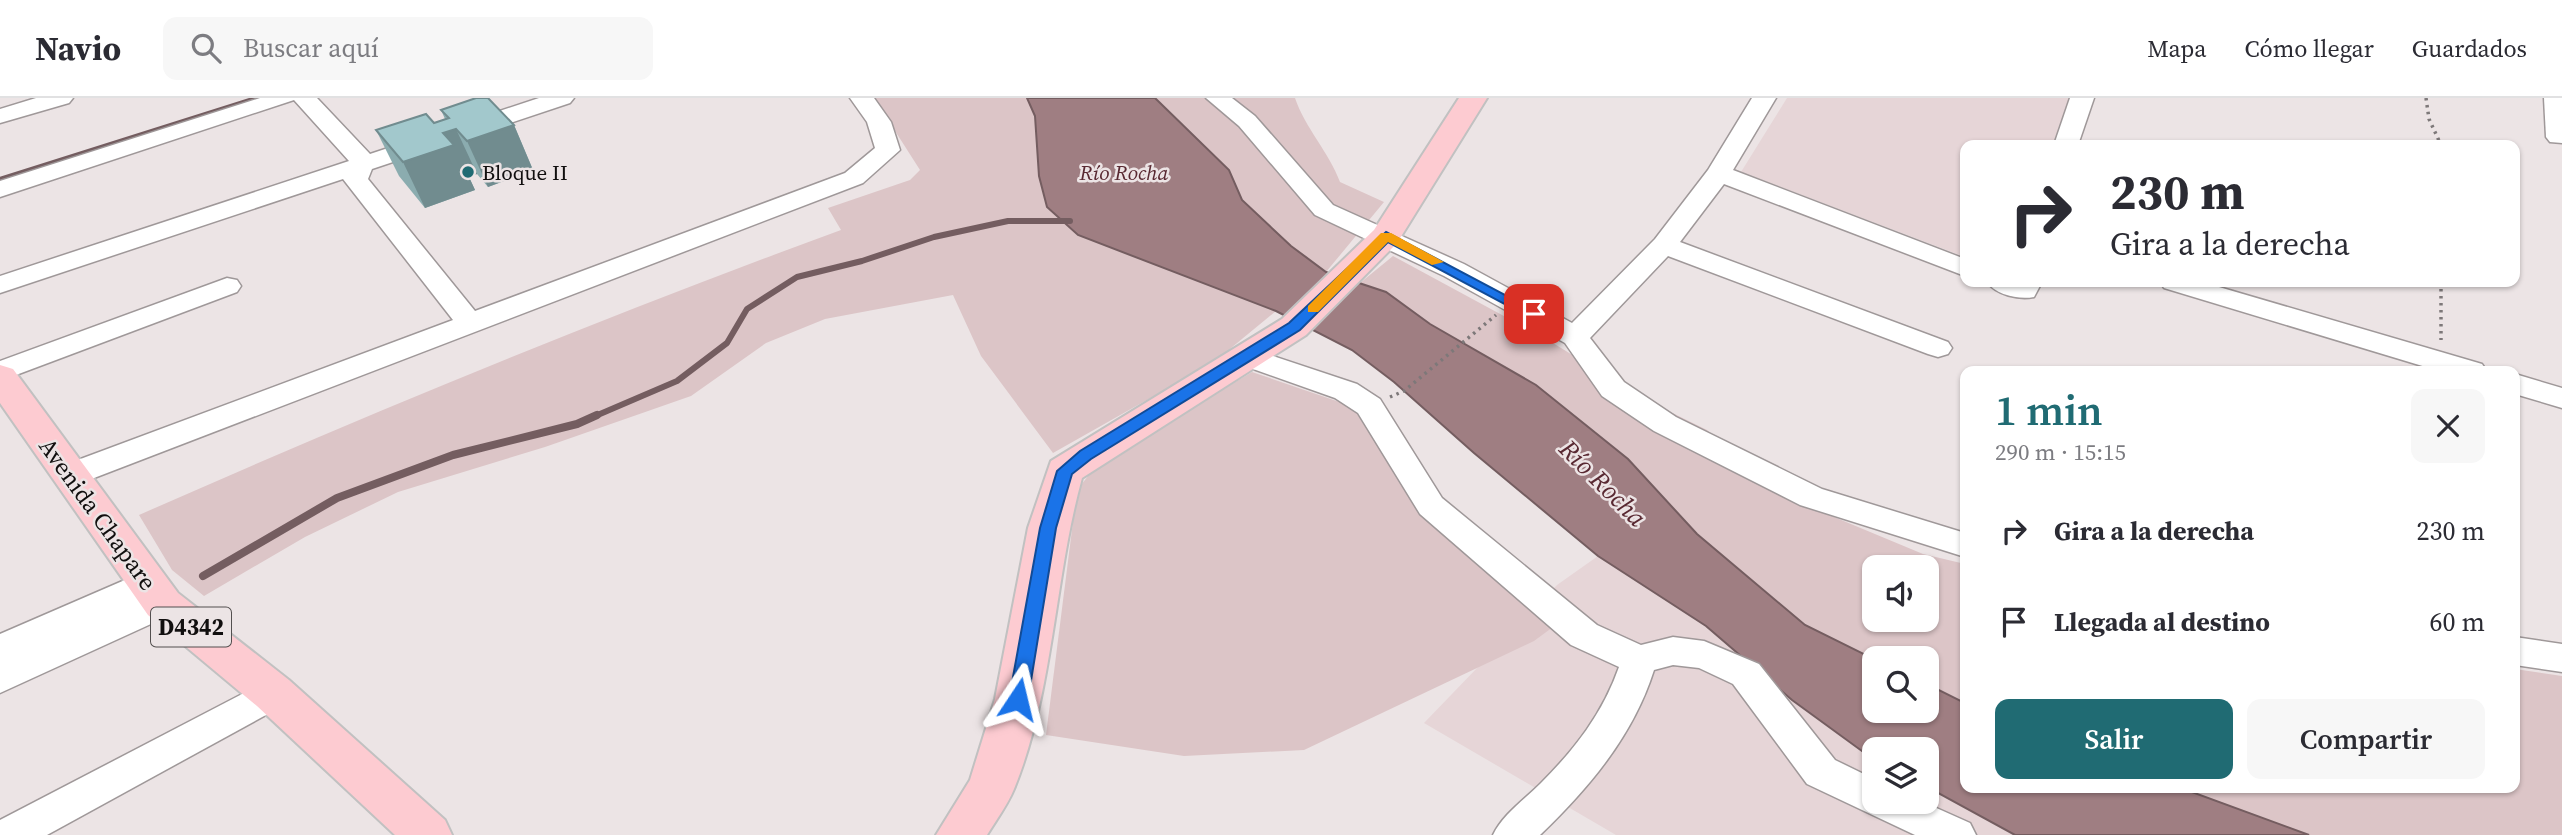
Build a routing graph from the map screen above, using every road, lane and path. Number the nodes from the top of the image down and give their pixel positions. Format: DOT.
graph roads {
  1 [pos="61,98"];
  2 [pos="239,98"];
  3 [pos="284,98"];
  4 [pos="303,98"];
  5 [pos="562,98"];
  6 [pos="862,98"];
  7 [pos="1218,98"];
  8 [pos="1474,98"];
  9 [pos="1764,98"];
  10 [pos="2082,98"];
  11 [pos="2426,98"];
  12 [pos="2556,98"];
  13 [pos="0,116"];
  14 [pos="2558,137"];
  15 [pos="2068,140"];
  16 [pos="2439,140"];
  17 [pos="362,164"];
  18 [pos="1719,173"];
  19 [pos="0,174"];
  20 [pos="0,189"];
  21 [pos="1386,236"];
  22 [pos="1664,245"];
  23 [pos="1960,266"];
  24 [pos="0,285"];
  25 [pos="227,286"];
  26 [pos="2191,287"];
  27 [pos="2441,287"];
  28 [pos="1514,302"];
  29 [pos="470,323"];
  30 [pos="1575,337"];
  31 [pos="1938,348"];
  32 [pos="1249,357"];
  33 [pos="2441,362"];
  34 [pos="2455,366"];
  35 [pos="0,372"];
  36 [pos="0,377"];
  37 [pos="2520,385"];
  38 [pos="1404,391"];
  39 [pos="2562,398"];
  40 [pos="70,475"];
  41 [pos="1960,543"];
  42 [pos="156,594"];
  43 [pos="0,649"];
  44 [pos="2520,652"];
  45 [pos="2562,658"];
  46 [pos="1639,660"];
  47 [pos="0,678"];
  48 [pos="273,693"];
  49 [pos="1862,791"];
  50 [pos="1910,814"];
  51 [pos="418,832"];
  52 [pos="10,835"];
  53 [pos="960,835"];
  54 [pos="1513,835"];
  55 [pos="1956,835"];
  1 -- 13 [label="street"];
  2 -- 19 [label="street"];
  3 -- 20 [label="street"];
  4 -- 17 [label="street"];
  5 -- 17 [label="street"];
  6 -- 29 [label="street"];
  7 -- 21 [label="street"];
  8 -- 21 [label="main road"];
  9 -- 18 [label="street"];
  10 -- 15 [label="street"];
  11 -- 16 [label="path"];
  12 -- 14 [label="street"];
  17 -- 24 [label="street"];
  17 -- 29 [label="street"];
  18 -- 22 [label="street"];
  18 -- 23 [label="street"];
  21 -- 28 [label="street"];
  21 -- 32 [label="main road"];
  22 -- 30 [label="street"];
  22 -- 31 [label="street"];
  25 -- 35 [label="street"];
  26 -- 33 [label="street"];
  27 -- 33 [label="path"];
  28 -- 30 [label="street"];
  28 -- 38 [label="path"];
  29 -- 40 [label="street"];
  30 -- 41 [label="street"];
  32 -- 46 [label="street"];
  32 -- 53 [label="main road"];
  33 -- 34 [label="street"];
  36 -- 40 [label="main road, Avenida Chapare / D4342"];
  37 -- 39 [label="street"];
  40 -- 42 [label="main road, Avenida Chapare / D4342"];
  42 -- 43 [label="street"];
  42 -- 47 [label="street"];
  42 -- 48 [label="main road, Avenida Chapare / D4342"];
  44 -- 45 [label="street"];
  46 -- 49 [label="street"];
  46 -- 54 [label="street"];
  48 -- 51 [label="main road, Avenida Chapare / D4342"];
  48 -- 52 [label="street"];
  50 -- 55 [label="street"];
}
